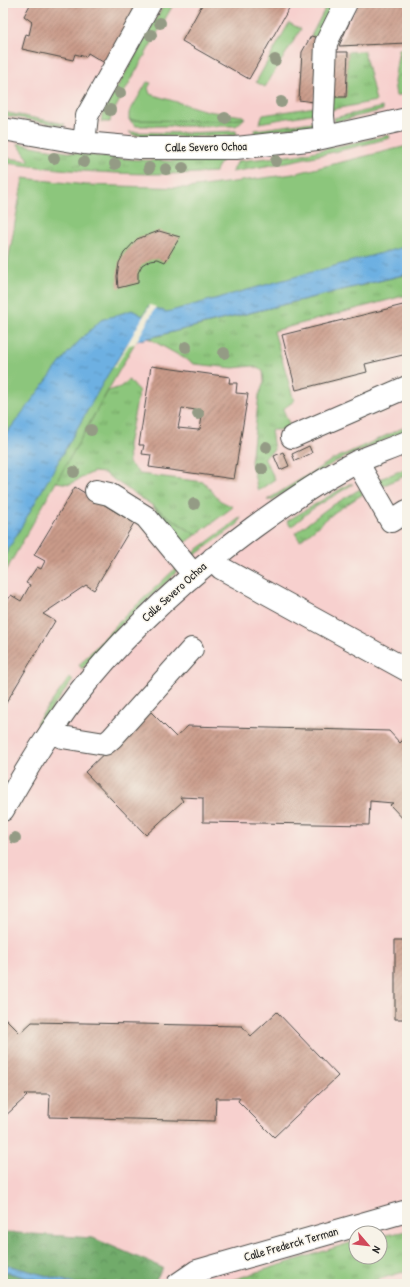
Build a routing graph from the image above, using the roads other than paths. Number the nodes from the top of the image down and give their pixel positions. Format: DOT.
graph roads {
  1 [pos="150,3"];
  2 [pos="346,3"];
  3 [pos="407,119"];
  4 [pos="3,129"];
  5 [pos="325,137"];
  6 [pos="84,143"];
  7 [pos="407,387"];
  8 [pos="292,436"];
  9 [pos="407,442"];
  10 [pos="357,462"];
  11 [pos="96,491"];
  12 [pos="407,511"];
  13 [pos="213,558"];
  14 [pos="194,574"];
  15 [pos="192,649"];
  16 [pos="407,670"];
  17 [pos="51,731"];
  18 [pos="3,810"];
  19 [pos="407,1211"];
  20 [pos="178,1284"];
  1 -- 6 [label="street"];
  2 -- 5 [label="street"];
  3 -- 5 [label="street, Calle Severo Ochoa"];
  4 -- 6 [label="street, Calle Severo Ochoa"];
  5 -- 6 [label="street, Calle Severo Ochoa"];
  7 -- 8 [label="street"];
  9 -- 10 [label="street, Calle Severo Ochoa"];
  10 -- 12 [label="street"];
  10 -- 13 [label="street, Calle Severo Ochoa"];
  11 -- 14 [label="street"];
  13 -- 14 [label="street, Calle Severo Ochoa"];
  13 -- 16 [label="street"];
  14 -- 17 [label="street, Calle Severo Ochoa"];
  15 -- 17 [label="street"];
  17 -- 18 [label="street, Calle Severo Ochoa"];
  19 -- 20 [label="street, Calle Frederck Terman"];
}
